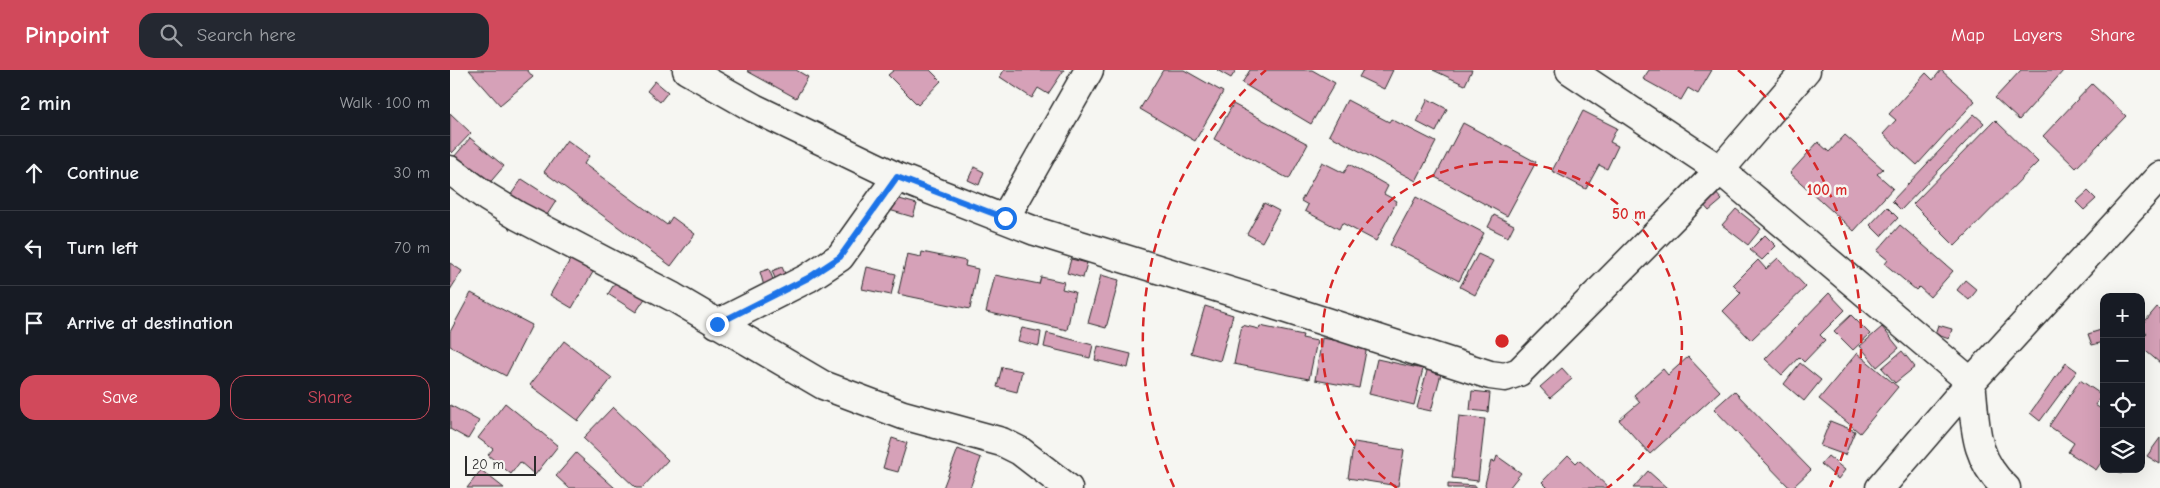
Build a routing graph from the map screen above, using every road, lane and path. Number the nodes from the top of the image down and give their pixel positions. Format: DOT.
graph roads {
  1 [pos="687,70"];
  2 [pos="1090,70"];
  3 [pos="1570,70"];
  4 [pos="1806,70"];
  5 [pos="450,170"];
  6 [pos="1720,170"];
  7 [pos="2160,176"];
  8 [pos="897,177"];
  9 [pos="1005,218"];
  10 [pos="717,324"];
  11 [pos="1972,382"];
  12 [pos="1068,488"];
  13 [pos="1880,488"];
  14 [pos="2006,488"];
  1 -- 8 [label="street"];
  2 -- 9 [label="street"];
  3 -- 6 [label="street"];
  4 -- 6 [label="street"];
  5 -- 10 [label="street"];
  6 -- 9 [label="street"];
  6 -- 11 [label="street"];
  7 -- 11 [label="street"];
  8 -- 9 [label="street"];
  8 -- 10 [label="street"];
  10 -- 12 [label="street"];
  11 -- 13 [label="street"];
  11 -- 14 [label="street"];
}
